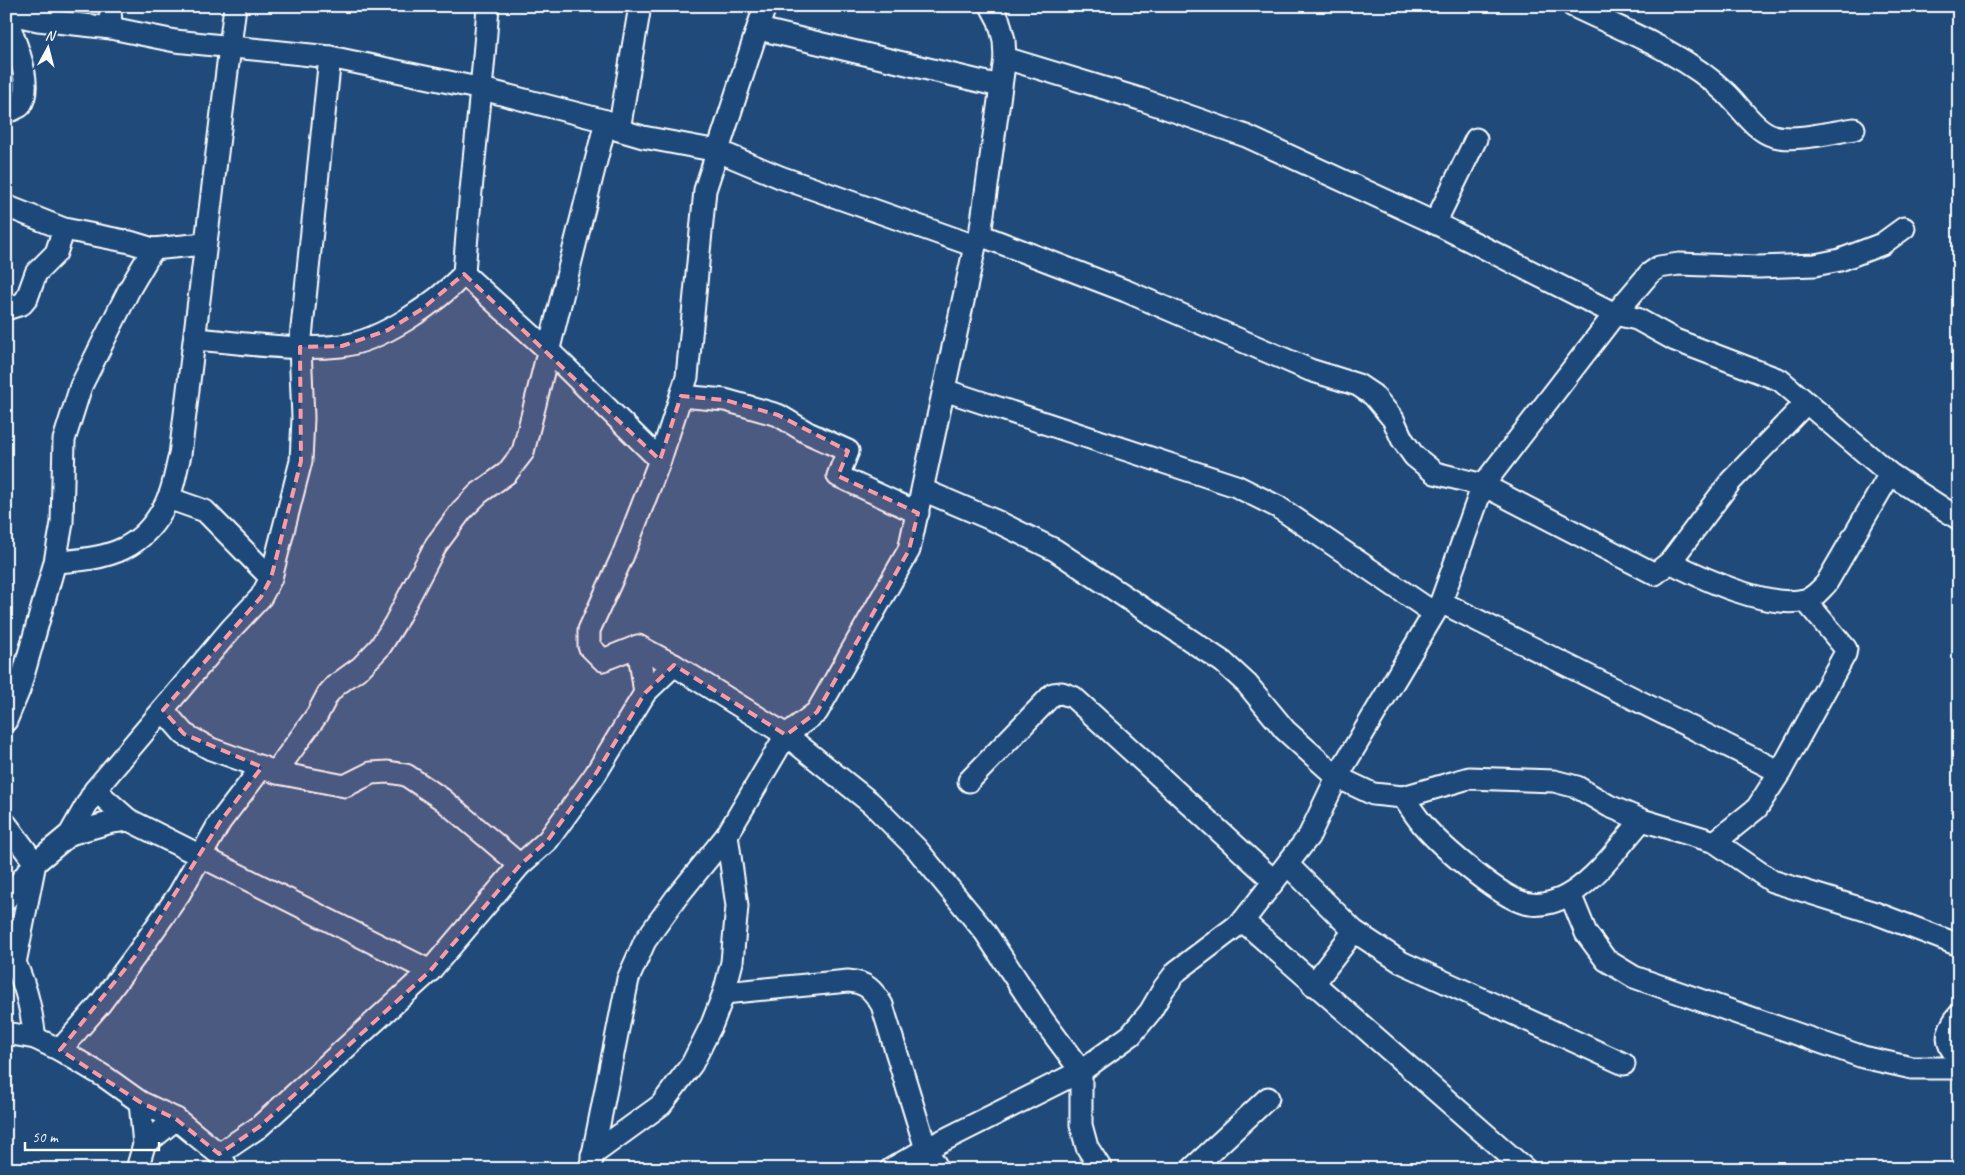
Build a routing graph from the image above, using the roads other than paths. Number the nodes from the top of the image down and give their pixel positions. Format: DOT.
graph roads {
  1 [pos="110,6"];
  2 [pos="235,6"];
  3 [pos="488,6"];
  4 [pos="640,6"];
  5 [pos="765,6"];
  6 [pos="991,6"];
  7 [pos="1574,6"];
  8 [pos="6,13"];
  9 [pos="6,17"];
  10 [pos="111,28"];
  11 [pos="758,29"];
  12 [pos="230,46"];
  13 [pos="330,57"];
  14 [pos="1005,58"];
  15 [pos="1000,86"];
  16 [pos="482,89"];
  17 [pos="6,109"];
  18 [pos="612,126"];
  19 [pos="1854,129"];
  20 [pos="1476,139"];
  21 [pos="718,151"];
  22 [pos="6,206"];
  23 [pos="1436,223"];
  24 [pos="1904,228"];
  25 [pos="64,229"];
  26 [pos="978,241"];
  27 [pos="204,244"];
  28 [pos="153,249"];
  29 [pos="464,274"];
  30 [pos="6,308"];
  31 [pos="1615,314"];
  32 [pos="196,339"];
  33 [pos="300,347"];
  34 [pos="549,352"];
  35 [pos="944,390"];
  36 [pos="682,396"];
  37 [pos="1806,403"];
  38 [pos="660,460"];
  39 [pos="1890,474"];
  40 [pos="1483,485"];
  41 [pos="923,490"];
  42 [pos="168,498"];
  43 [pos="918,513"];
  44 [pos="1959,519"];
  45 [pos="56,562"];
  46 [pos="1670,562"];
  47 [pos="271,578"];
  48 [pos="1805,600"];
  49 [pos="1437,608"];
  50 [pos="638,646"];
  51 [pos="674,665"];
  52 [pos="645,693"];
  53 [pos="163,710"];
  54 [pos="6,721"];
  55 [pos="786,735"];
  56 [pos="270,770"];
  57 [pos="1780,772"];
  58 [pos="1337,777"];
  59 [pos="969,781"];
  60 [pos="95,790"];
  61 [pos="1402,797"];
  62 [pos="129,820"];
  63 [pos="1642,820"];
  64 [pos="6,824"];
  65 [pos="70,834"];
  66 [pos="726,835"];
  67 [pos="1715,842"];
  68 [pos="201,857"];
  69 [pos="35,863"];
  70 [pos="520,865"];
  71 [pos="1288,865"];
  72 [pos="1274,882"];
  73 [pos="1570,894"];
  74 [pos="6,899"];
  75 [pos="1243,921"];
  76 [pos="1354,931"];
  77 [pos="1959,944"];
  78 [pos="11,954"];
  79 [pos="430,971"];
  80 [pos="1314,985"];
  81 [pos="724,993"];
  82 [pos="1959,1015"];
  83 [pos="6,1033"];
  84 [pos="35,1038"];
  85 [pos="60,1050"];
  86 [pos="1959,1058"];
  87 [pos="1624,1064"];
  88 [pos="1959,1068"];
  89 [pos="1081,1071"];
  90 [pos="1268,1098"];
  91 [pos="140,1102"];
  92 [pos="176,1119"];
  93 [pos="144,1145"];
  94 [pos="926,1149"];
  95 [pos="224,1161"];
  96 [pos="591,1162"];
  97 [pos="1519,1167"];
  98 [pos="137,1169"];
  99 [pos="891,1169"];
  100 [pos="938,1169"];
  101 [pos="1101,1169"];
  102 [pos="1192,1169"];
  1 -- 10 [label="street"];
  2 -- 12 [label="street"];
  3 -- 16 [label="street"];
  4 -- 18 [label="street"];
  5 -- 11 [label="street"];
  6 -- 14 [label="street"];
  7 -- 19 [label="street"];
  8 -- 10 [label="street"];
  9 -- 17 [label="street"];
  10 -- 12 [label="street"];
  11 -- 15 [label="street"];
  11 -- 21 [label="street"];
  12 -- 13 [label="street"];
  12 -- 27 [label="street"];
  13 -- 16 [label="street"];
  13 -- 33 [label="street"];
  14 -- 15 [label="street"];
  14 -- 23 [label="street"];
  15 -- 26 [label="street"];
  16 -- 18 [label="street"];
  16 -- 29 [label="street"];
  18 -- 21 [label="street"];
  18 -- 34 [label="street"];
  20 -- 23 [label="street"];
  21 -- 26 [label="street"];
  21 -- 36 [label="street"];
  22 -- 25 [label="street"];
  23 -- 31 [label="street"];
  24 -- 31 [label="street"];
  25 -- 28 [label="street"];
  25 -- 30 [label="street"];
  26 -- 35 [label="street"];
  26 -- 40 [label="street"];
  27 -- 28 [label="street"];
  27 -- 32 [label="street"];
  28 -- 45 [label="street"];
  29 -- 33 [label="street"];
  29 -- 34 [label="street"];
  31 -- 37 [label="street"];
  31 -- 40 [label="street"];
  32 -- 33 [label="street"];
  32 -- 42 [label="street"];
  33 -- 47 [label="street"];
  34 -- 38 [label="street"];
  34 -- 56 [label="street"];
  35 -- 41 [label="street"];
  35 -- 49 [label="street"];
  36 -- 38 [label="street"];
  36 -- 43 [label="street"];
  37 -- 39 [label="street"];
  37 -- 46 [label="street"];
  38 -- 50 [label="street"];
  39 -- 44 [label="street"];
  39 -- 48 [label="street"];
  40 -- 46 [label="street"];
  40 -- 49 [label="street"];
  41 -- 43 [label="street"];
  41 -- 58 [label="street"];
  42 -- 45 [label="street"];
  42 -- 47 [label="street"];
  43 -- 55 [label="street"];
  45 -- 54 [label="street"];
  46 -- 48 [label="street"];
  47 -- 53 [label="street"];
  48 -- 57 [label="street"];
  49 -- 57 [label="street"];
  49 -- 58 [label="street"];
  50 -- 51 [label="street"];
  50 -- 52 [label="street"];
  51 -- 52 [label="street"];
  51 -- 55 [label="street"];
  52 -- 70 [label="street"];
  53 -- 56 [label="street"];
  53 -- 60 [label="street"];
  55 -- 66 [label="street"];
  55 -- 89 [label="street"];
  56 -- 68 [label="street"];
  56 -- 70 [label="street"];
  57 -- 67 [label="street"];
  58 -- 61 [label="street"];
  58 -- 71 [label="street"];
  59 -- 72 [label="street"];
  60 -- 62 [label="street"];
  60 -- 65 [label="street"];
  61 -- 63 [label="street"];
  61 -- 73 [label="street"];
  62 -- 65 [label="street"];
  62 -- 68 [label="street"];
  63 -- 67 [label="street"];
  63 -- 73 [label="street"];
  64 -- 69 [label="street"];
  65 -- 69 [label="street"];
  66 -- 81 [label="street"];
  66 -- 96 [label="street"];
  67 -- 77 [label="street"];
  68 -- 79 [label="street"];
  68 -- 85 [label="street"];
  69 -- 74 [label="street"];
  69 -- 78 [label="street"];
  70 -- 79 [label="street"];
  71 -- 72 [label="street"];
  71 -- 76 [label="street"];
  72 -- 75 [label="street"];
  73 -- 88 [label="street"];
  75 -- 80 [label="street"];
  75 -- 89 [label="street"];
  76 -- 80 [label="street"];
  76 -- 87 [label="street"];
  78 -- 84 [label="street"];
  79 -- 95 [label="street"];
  80 -- 97 [label="street"];
  81 -- 94 [label="street"];
  81 -- 96 [label="street"];
  82 -- 86 [label="street"];
  83 -- 84 [label="street"];
  84 -- 85 [label="street"];
  85 -- 91 [label="street"];
  89 -- 94 [label="street"];
  89 -- 101 [label="street"];
  90 -- 102 [label="street"];
  91 -- 92 [label="street"];
  91 -- 93 [label="street"];
  92 -- 93 [label="street"];
  92 -- 95 [label="street"];
  93 -- 98 [label="street"];
  94 -- 99 [label="street"];
  94 -- 100 [label="street"];
}
